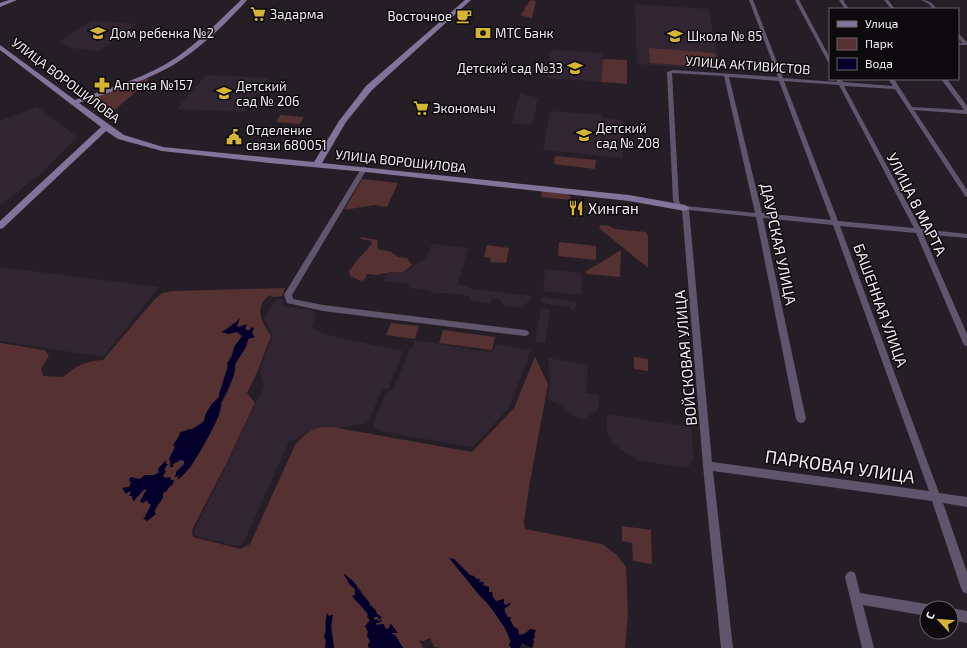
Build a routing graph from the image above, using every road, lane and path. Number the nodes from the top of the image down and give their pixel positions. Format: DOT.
graph roads {
  1 [pos="14,0"];
  2 [pos="244,0"];
  3 [pos="468,0"];
  4 [pos="751,0"];
  5 [pos="796,0"];
  6 [pos="886,0"];
  7 [pos="923,0"];
  8 [pos="0,6"];
  9 [pos="892,8"];
  10 [pos="934,8"];
  11 [pos="959,35"];
  12 [pos="967,44"];
  13 [pos="0,47"];
  14 [pos="829,60"];
  15 [pos="726,75"];
  16 [pos="780,79"];
  17 [pos="892,80"];
  18 [pos="945,80"];
  19 [pos="840,81"];
  20 [pos="897,88"];
  21 [pos="74,103"];
  22 [pos="909,108"];
  23 [pos="967,111"];
  24 [pos="106,127"];
  25 [pos="317,165"];
  26 [pos="364,169"];
  27 [pos="967,194"];
  28 [pos="686,208"];
  29 [pos="759,215"];
  30 [pos="836,223"];
  31 [pos="0,226"];
  32 [pos="919,232"];
  33 [pos="967,236"];
  34 [pos="525,333"];
  35 [pos="967,343"];
  36 [pos="801,419"];
  37 [pos="708,466"];
  38 [pos="936,496"];
  39 [pos="967,502"];
  40 [pos="851,577"];
  41 [pos="967,588"];
  42 [pos="857,598"];
  43 [pos="919,609"];
  44 [pos="727,648"];
  45 [pos="868,648"];
  1 -- 8 [label="main road"];
  2 -- 21 [label="main road"];
  3 -- 25 [label="main road"];
  4 -- 16 [label="street, БАШЕННАЯ УЛИЦА"];
  5 -- 14 [label="street"];
  6 -- 9 [label="street"];
  7 -- 10 [label="street"];
  11 -- 12 [label="street"];
  13 -- 21 [label="main road, УЛИЦА ВОРОШИЛОВА"];
  15 -- 16 [label="street, УЛИЦА АКТИВИСТОВ"];
  15 -- 28 [label="street, УЛИЦА АКТИВИСТОВ"];
  15 -- 29 [label="street, ДАУРСКАЯ УЛИЦА"];
  16 -- 19 [label="street, УЛИЦА АКТИВИСТОВ"];
  16 -- 30 [label="street, БАШЕННАЯ УЛИЦА"];
  17 -- 20 [label="street"];
  18 -- 23 [label="street"];
  19 -- 20 [label="street, УЛИЦА АКТИВИСТОВ"];
  19 -- 32 [label="street, УЛИЦА 8 МАРТА"];
  20 -- 22 [label="street"];
  21 -- 24 [label="main road, УЛИЦА ВОРОШИЛОВА"];
  22 -- 23 [label="street"];
  22 -- 27 [label="street"];
  24 -- 25 [label="main road, УЛИЦА ВОРОШИЛОВА"];
  24 -- 31 [label="main road"];
  25 -- 26 [label="main road, УЛИЦА ВОРОШИЛОВА"];
  26 -- 28 [label="main road, УЛИЦА ВОРОШИЛОВА"];
  26 -- 34 [label="street"];
  28 -- 29 [label="street"];
  28 -- 37 [label="street, ВОЙСКОВАЯ УЛИЦА"];
  29 -- 30 [label="street"];
  29 -- 36 [label="street, ДАУРСКАЯ УЛИЦА"];
  30 -- 32 [label="street"];
  30 -- 38 [label="street, БАШЕННАЯ УЛИЦА"];
  32 -- 33 [label="street"];
  32 -- 35 [label="street, УЛИЦА 8 МАРТА"];
  37 -- 38 [label="street, ПАРКОВАЯ УЛИЦА"];
  37 -- 44 [label="street, ВОЙСКОВАЯ УЛИЦА"];
  38 -- 39 [label="street, ПАРКОВАЯ УЛИЦА"];
  38 -- 41 [label="street, БАШЕННАЯ УЛИЦА"];
  40 -- 42 [label="street"];
  42 -- 43 [label="street"];
  42 -- 45 [label="street"];
}
